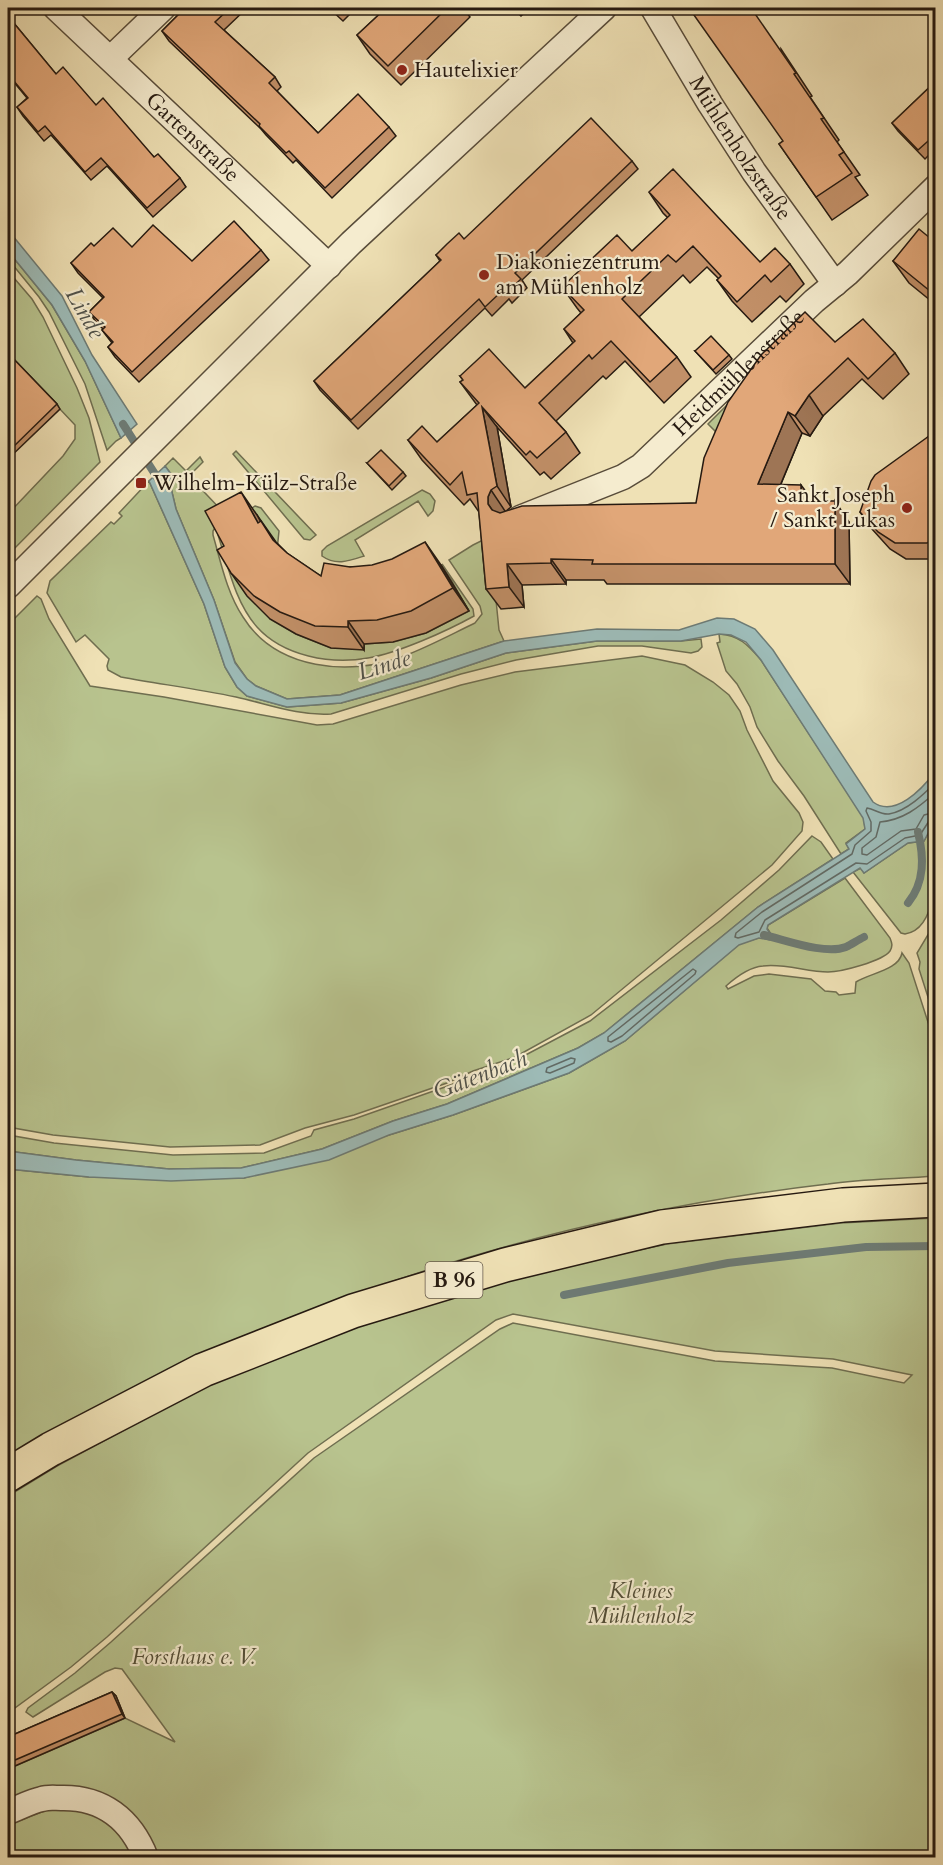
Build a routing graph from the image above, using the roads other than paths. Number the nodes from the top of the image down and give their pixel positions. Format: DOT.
graph roads {
  1 [pos="56,8"];
  2 [pos="163,8"];
  3 [pos="604,8"];
  4 [pos="653,8"];
  5 [pos="111,58"];
  6 [pos="936,188"];
  7 [pos="329,266"];
  8 [pos="835,284"];
  9 [pos="516,520"];
  10 [pos="8,586"];
  11 [pos="936,1200"];
  12 [pos="8,1475"];
  13 [pos="8,1812"];
  14 [pos="146,1857"];
  1 -- 5 [label="street, Gartenstraße"];
  2 -- 5 [label="street"];
  3 -- 7 [label="street"];
  4 -- 8 [label="street, Mühlenholzstraße"];
  5 -- 7 [label="street, Gartenstraße"];
  6 -- 8 [label="street, Heidmühlenstraße"];
  7 -- 10 [label="street"];
  8 -- 9 [label="street, Heidmühlenstraße"];
  11 -- 12 [label="main road, B 96"];
  13 -- 14 [label="street"];
}
